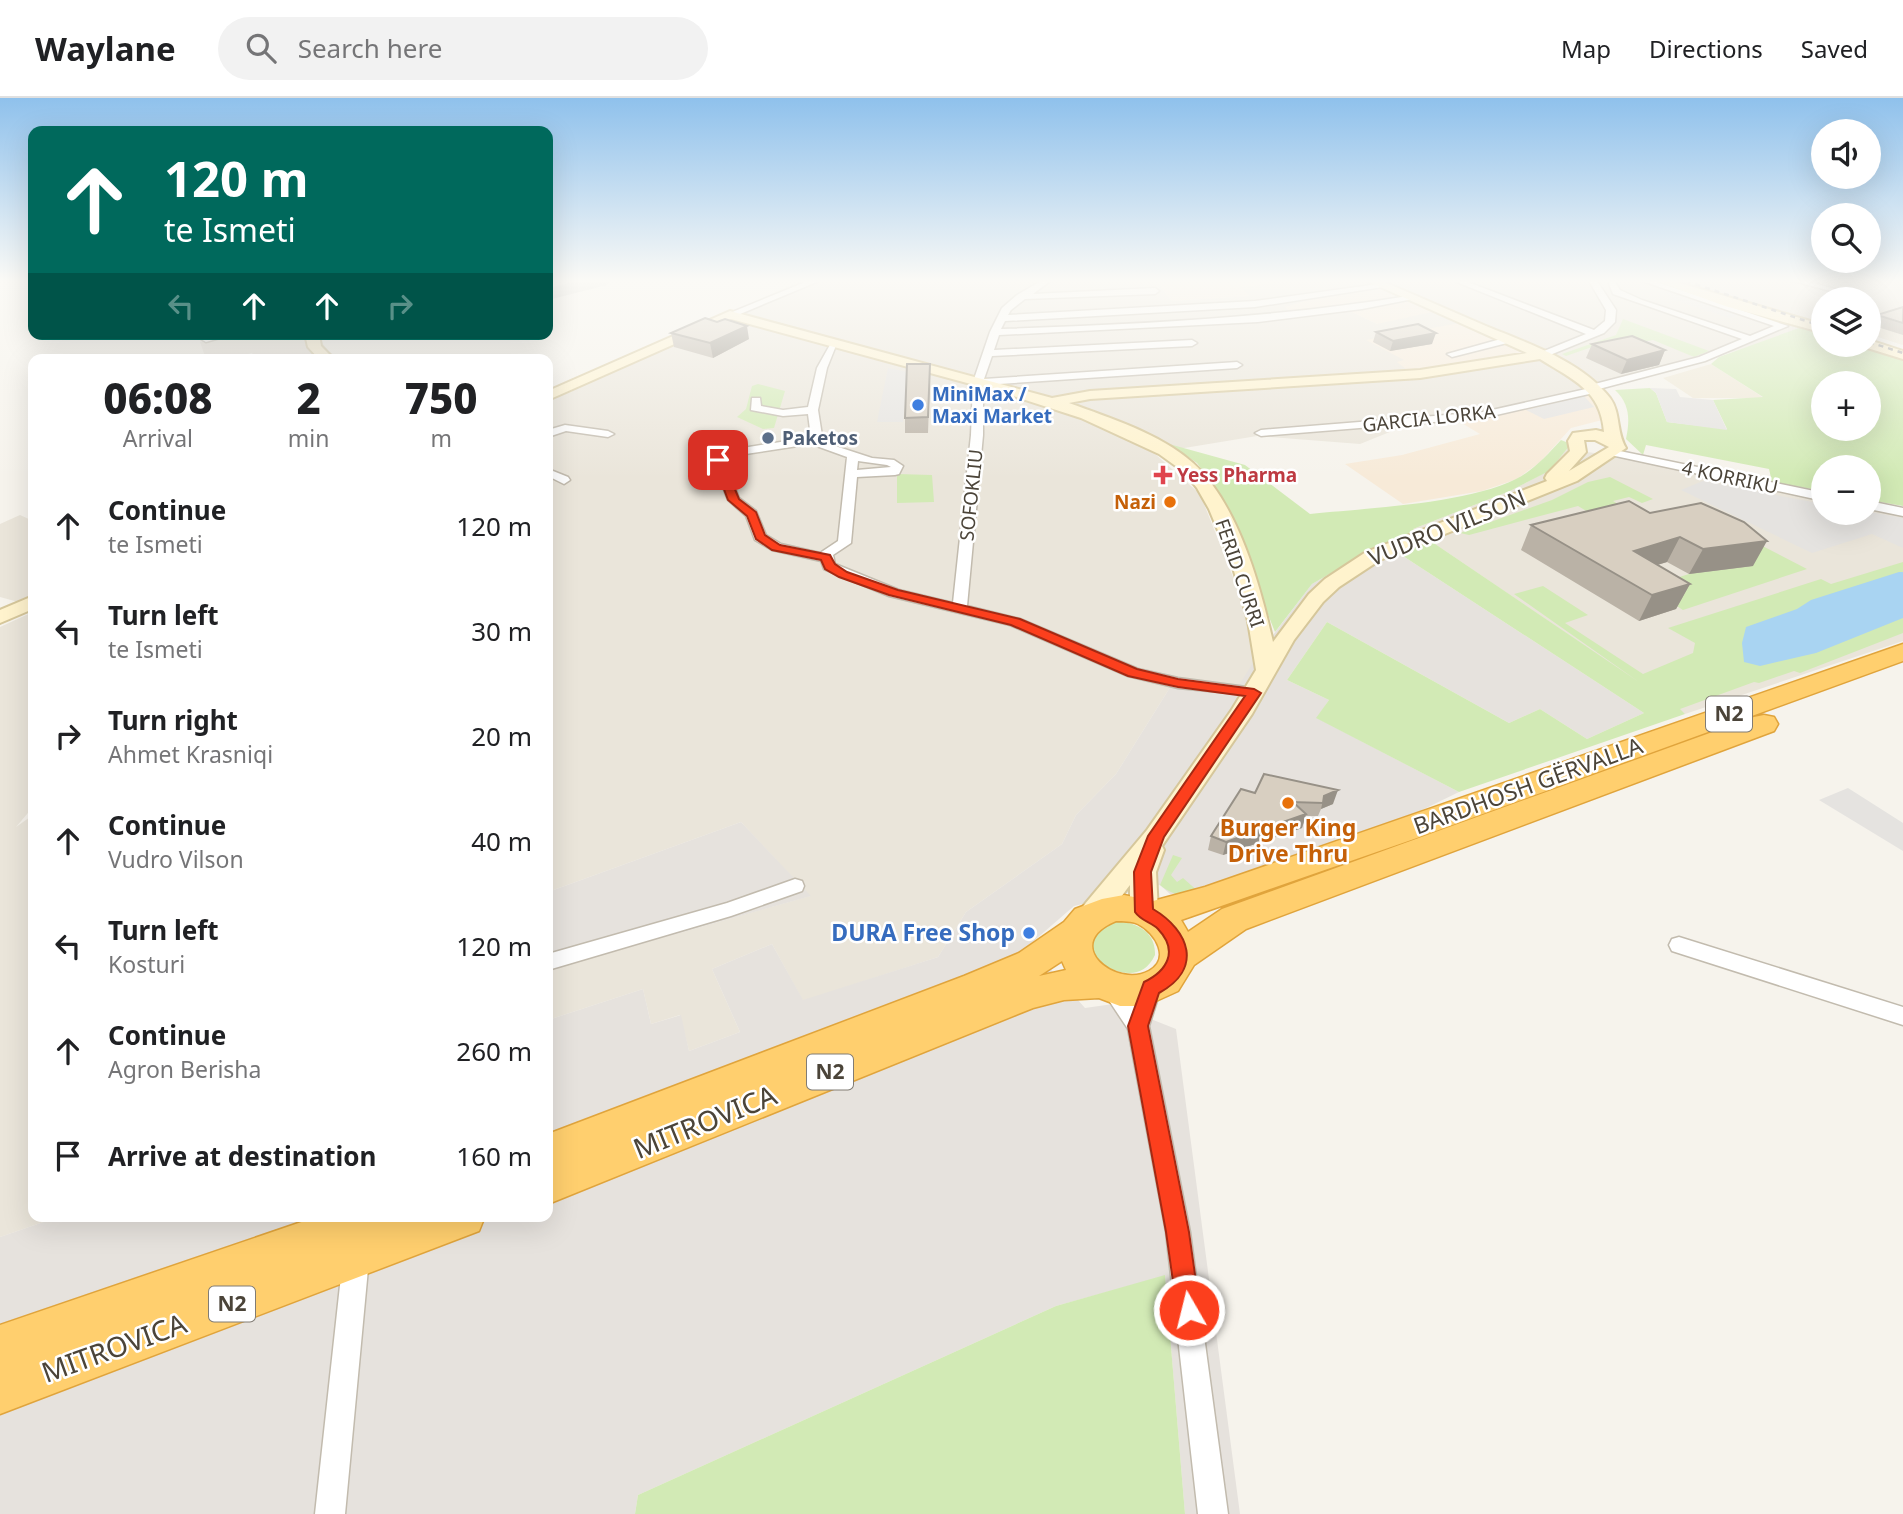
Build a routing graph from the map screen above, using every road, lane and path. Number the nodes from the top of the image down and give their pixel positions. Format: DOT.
graph roads {
  1 [pos="658,347"];
  2 [pos="833,347"];
  3 [pos="842,347"];
  4 [pos="990,347"];
  5 [pos="1109,347"];
  6 [pos="1480,347"];
  7 [pos="1524,347"];
  8 [pos="1562,347"];
  9 [pos="1733,347"];
  10 [pos="1881,348"];
  11 [pos="988,353"];
  12 [pos="1452,354"];
  13 [pos="1542,355"];
  14 [pos="1903,355"];
  15 [pos="1237,365"];
  16 [pos="978,382"];
  17 [pos="1593,389"];
  18 [pos="553,394"];
  19 [pos="756,400"];
  20 [pos="1053,402"];
  21 [pos="813,410"];
  22 [pos="1610,418"];
  23 [pos="553,432"];
  24 [pos="1261,433"];
  25 [pos="608,435"];
  26 [pos="816,440"];
  27 [pos="1584,440"];
  28 [pos="1612,448"];
  29 [pos="853,456"];
  30 [pos="553,474"];
  31 [pos="851,474"];
  32 [pos="564,480"];
  33 [pos="1539,490"];
  34 [pos="1811,494"];
  35 [pos="1881,507"];
  36 [pos="1903,512"];
  37 [pos="826,558"];
  38 [pos="28,604"];
  39 [pos="960,608"];
  40 [pos="0,617"];
  41 [pos="1903,652"];
  42 [pos="1267,670"];
  43 [pos="1903,672"];
  44 [pos="1254,693"];
  45 [pos="1156,836"];
  46 [pos="795,886"];
  47 [pos="1148,914"];
  48 [pos="1081,925"];
  49 [pos="1679,945"];
  50 [pos="1178,957"];
  51 [pos="553,961"];
  52 [pos="1104,985"];
  53 [pos="1151,988"];
  54 [pos="1903,1016"];
  55 [pos="1138,1026"];
  56 [pos="553,1151"];
  57 [pos="553,1182"];
  58 [pos="365,1222"];
  59 [pos="448,1222"];
  60 [pos="356,1258"];
  61 [pos="0,1349"];
  62 [pos="0,1390"];
  63 [pos="330,1514"];
  64 [pos="1213,1514"];
  1 -- 18 [label="main road"];
  2 -- 21 [label="street"];
  3 -- 16 [label="main road, FERID CURRI"];
  4 -- 11 [label="street, SOFOKLIU"];
  5 -- 11 [label="street"];
  6 -- 12 [label="street"];
  7 -- 13 [label="main road"];
  8 -- 13 [label="street"];
  9 -- 17 [label="street, GARCIA LORKA"];
  10 -- 14 [label="main road"];
  11 -- 16 [label="street, SOFOKLIU"];
  13 -- 17 [label="main road"];
  13 -- 20 [label="main road"];
  15 -- 16 [label="street"];
  16 -- 20 [label="main road, FERID CURRI"];
  16 -- 39 [label="street, SOFOKLIU"];
  17 -- 22 [label="main road"];
  17 -- 24 [label="street, GARCIA LORKA"];
  19 -- 21 [label="street"];
  20 -- 42 [label="main road, FERID CURRI"];
  21 -- 26 [label="street"];
  22 -- 27 [label="main road, VUDRO VILSON"];
  22 -- 28 [label="main road"];
  23 -- 25 [label="street"];
  26 -- 29 [label="street"];
  26 -- 37 [label="street"];
  27 -- 28 [label="main road"];
  27 -- 33 [label="main road, VUDRO VILSON"];
  28 -- 33 [label="main road, VUDRO VILSON"];
  28 -- 34 [label="street, 4 KORRIKU"];
  29 -- 31 [label="street"];
  29 -- 31 [label="street"];
  30 -- 32 [label="street"];
  31 -- 37 [label="street"];
  33 -- 42 [label="main road, VUDRO VILSON"];
  35 -- 36 [label="street"];
  37 -- 39 [label="street"];
  38 -- 40 [label="main road"];
  39 -- 44 [label="street"];
  41 -- 47 [label="highway, BARDHOSH GËRVALLA / N2"];
  42 -- 44 [label="main road, VUDRO VILSON"];
  43 -- 50 [label="highway, BARDHOSH GËRVALLA / N2"];
  44 -- 45 [label="main road, VUDRO VILSON"];
  45 -- 47 [label="main road"];
  45 -- 48 [label="main road"];
  46 -- 51 [label="street"];
  47 -- 48 [label="highway, N2"];
  47 -- 50 [label="highway"];
  48 -- 52 [label="highway"];
  48 -- 56 [label="highway, MITROVICA / N2"];
  49 -- 54 [label="street"];
  50 -- 53 [label="highway, N2"];
  52 -- 53 [label="highway, N2"];
  52 -- 55 [label="street"];
  52 -- 57 [label="highway, MITROVICA / N2"];
  53 -- 55 [label="street"];
  55 -- 64 [label="street"];
  58 -- 61 [label="highway, MITROVICA / N2"];
  59 -- 60 [label="highway, MITROVICA / N2"];
  60 -- 62 [label="highway, MITROVICA / N2"];
  60 -- 63 [label="street"];
}
